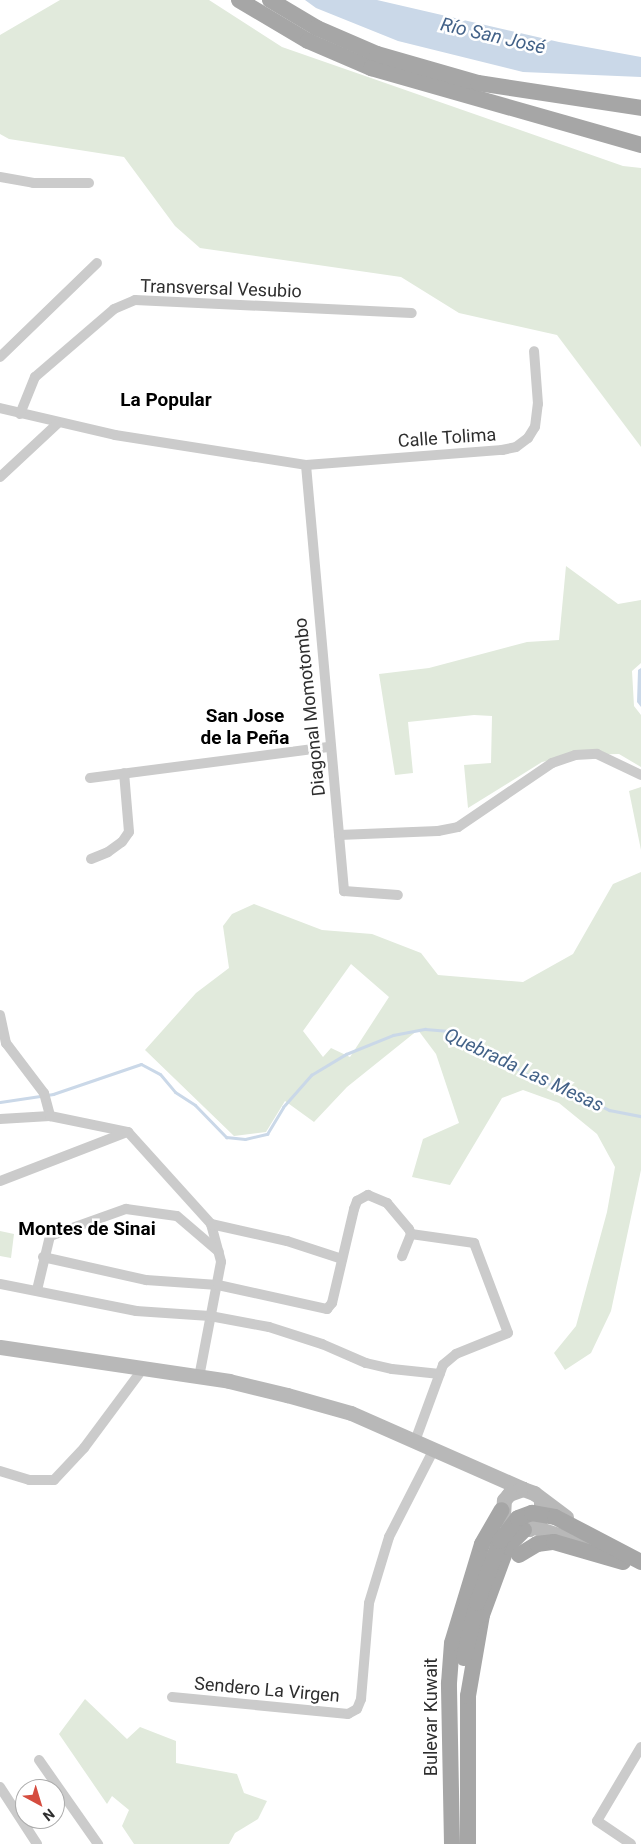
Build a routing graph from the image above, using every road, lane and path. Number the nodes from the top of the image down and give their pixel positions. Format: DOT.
graph roads {
  1 [pos="239,0"];
  2 [pos="270,0"];
  3 [pos="641,108"];
  4 [pos="641,145"];
  5 [pos="0,177"];
  6 [pos="88,183"];
  7 [pos="97,263"];
  8 [pos="412,313"];
  9 [pos="534,351"];
  10 [pos="0,357"];
  11 [pos="0,408"];
  12 [pos="20,414"];
  13 [pos="57,424"];
  14 [pos="306,465"];
  15 [pos="0,477"];
  16 [pos="330,747"];
  17 [pos="124,773"];
  18 [pos="641,775"];
  19 [pos="90,778"];
  20 [pos="339,835"];
  21 [pos="91,859"];
  22 [pos="398,895"];
  23 [pos="0,1015"];
  24 [pos="49,1114"];
  25 [pos="0,1119"];
  26 [pos="128,1132"];
  27 [pos="0,1181"];
  28 [pos="211,1224"];
  29 [pos="410,1234"];
  30 [pos="219,1252"];
  31 [pos="402,1256"];
  32 [pos="43,1258"];
  33 [pos="342,1259"];
  34 [pos="0,1284"];
  35 [pos="218,1284"];
  36 [pos="37,1290"];
  37 [pos="210,1316"];
  38 [pos="0,1347"];
  39 [pos="142,1370"];
  40 [pos="440,1374"];
  41 [pos="199,1377"];
  42 [pos="415,1441"];
  43 [pos="434,1449"];
  44 [pos="0,1471"];
  45 [pos="493,1477"];
  46 [pos="523,1489"];
  47 [pos="541,1501"];
  48 [pos="502,1508"];
  49 [pos="529,1529"];
  50 [pos="641,1556"];
  51 [pos="641,1562"];
  52 [pos="641,1569"];
  53 [pos="470,1653"];
  54 [pos="172,1697"];
  55 [pos="450,1732"];
  56 [pos="641,1747"];
  57 [pos="39,1760"];
  58 [pos="0,1788"];
  59 [pos="37,1844"];
  60 [pos="98,1844"];
  61 [pos="452,1844"];
  62 [pos="468,1844"];
  63 [pos="631,1844"];
  1 -- 4 [label="main road"];
  2 -- 3 [label="main road"];
  5 -- 6 [label="street"];
  7 -- 10 [label="street"];
  8 -- 12 [label="street, Transversal Vesubio"];
  9 -- 14 [label="street, Calle Tolima"];
  11 -- 12 [label="street, Calle Tolima"];
  12 -- 13 [label="street, Calle Tolima"];
  13 -- 14 [label="street, Calle Tolima"];
  13 -- 15 [label="street"];
  14 -- 16 [label="street, Diagonal Momotombo"];
  16 -- 17 [label="street"];
  16 -- 20 [label="street, Diagonal Momotombo"];
  17 -- 19 [label="street"];
  17 -- 21 [label="street"];
  18 -- 20 [label="street"];
  20 -- 22 [label="street, Diagonal Momotombo"];
  23 -- 24 [label="street"];
  24 -- 25 [label="street"];
  24 -- 26 [label="street"];
  26 -- 27 [label="street"];
  26 -- 28 [label="street"];
  28 -- 30 [label="street"];
  28 -- 33 [label="street"];
  29 -- 31 [label="street"];
  29 -- 33 [label="street"];
  29 -- 40 [label="street"];
  30 -- 32 [label="street"];
  30 -- 35 [label="street"];
  32 -- 35 [label="street"];
  32 -- 36 [label="street"];
  33 -- 35 [label="street"];
  34 -- 36 [label="street"];
  35 -- 37 [label="street"];
  36 -- 37 [label="street"];
  37 -- 40 [label="street"];
  37 -- 41 [label="street"];
  38 -- 39 [label="main road"];
  39 -- 41 [label="main road"];
  39 -- 44 [label="street"];
  40 -- 42 [label="street"];
  41 -- 42 [label="main road"];
  42 -- 43 [label="main road"];
  43 -- 45 [label="main road"];
  43 -- 54 [label="street, Sendero La Virgen"];
  45 -- 46 [label="main road"];
  45 -- 48 [label="main road"];
  46 -- 47 [label="main road"];
  46 -- 48 [label="main road"];
  47 -- 49 [label="main road"];
  47 -- 50 [label="main road"];
  48 -- 49 [label="main road"];
  48 -- 55 [label="main road, Bulevar Kuwait"];
  49 -- 52 [label="main road"];
  49 -- 53 [label="main road, Bulevar Kuwait"];
  51 -- 53 [label="main road, bridge"];
  52 -- 53 [label="main road, bridge"];
  53 -- 55 [label="main road"];
  53 -- 62 [label="main road, Bulevar Kuwait"];
  55 -- 61 [label="main road, Bulevar Kuwait"];
  56 -- 63 [label="street"];
  57 -- 60 [label="street"];
  58 -- 59 [label="street"];
}
